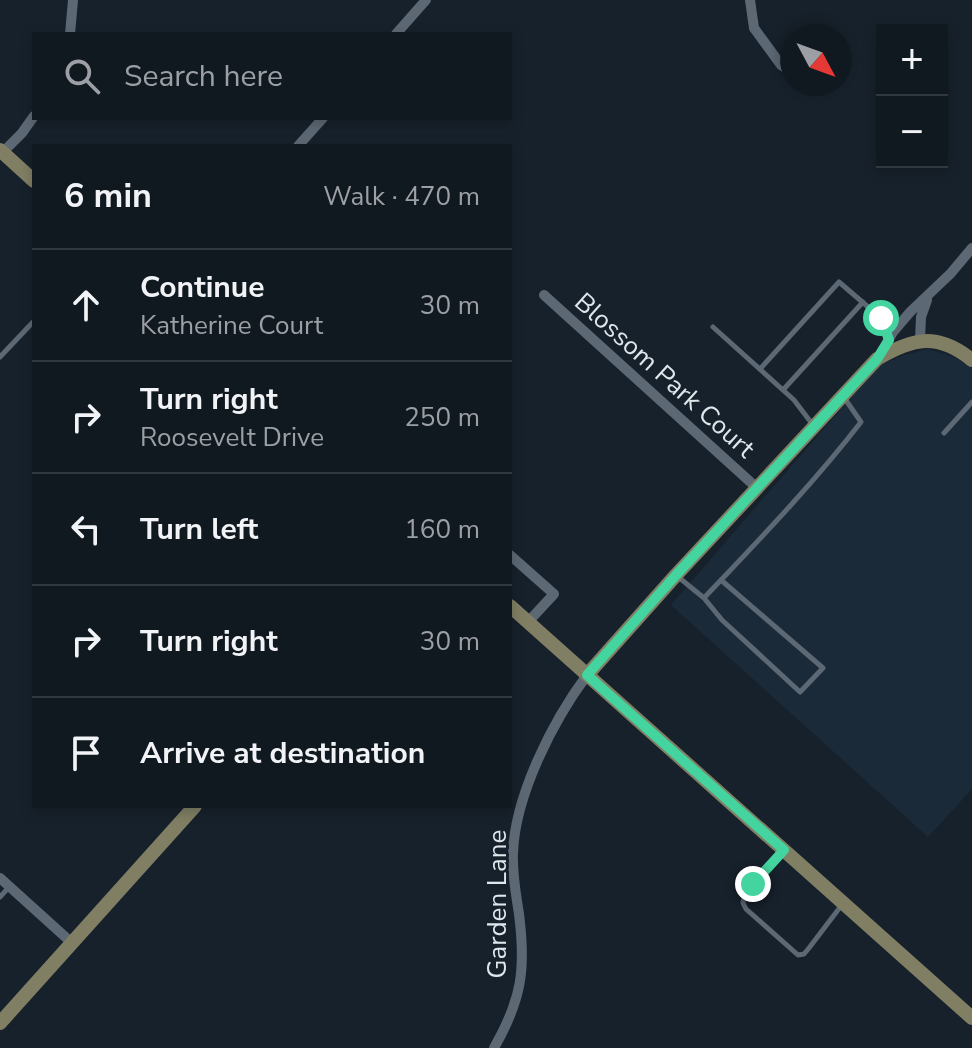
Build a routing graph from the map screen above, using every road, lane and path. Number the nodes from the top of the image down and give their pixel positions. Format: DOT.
graph roads {
  1 [pos="73,0"];
  2 [pos="426,0"];
  3 [pos="750,0"];
  4 [pos="70,32"];
  5 [pos="398,32"];
  6 [pos="780,64"];
  7 [pos="32,119"];
  8 [pos="321,120"];
  9 [pos="300,144"];
  10 [pos="1,151"];
  11 [pos="32,179"];
  12 [pos="972,248"];
  13 [pos="544,295"];
  14 [pos="930,295"];
  15 [pos="863,302"];
  16 [pos="32,323"];
  17 [pos="713,327"];
  18 [pos="889,340"];
  19 [pos="920,340"];
  20 [pos="0,357"];
  21 [pos="877,359"];
  22 [pos="972,360"];
  23 [pos="760,369"];
  24 [pos="783,390"];
  25 [pos="842,395"];
  26 [pos="972,402"];
  27 [pos="813,426"];
  28 [pos="944,433"];
  29 [pos="757,488"];
  30 [pos="512,557"];
  31 [pos="676,575"];
  32 [pos="721,580"];
  33 [pos="704,598"];
  34 [pos="512,608"];
  35 [pos="528,622"];
  36 [pos="587,675"];
  37 [pos="193,808"];
  38 [pos="784,850"];
  39 [pos="0,878"];
  40 [pos="10,887"];
  41 [pos="0,897"];
  42 [pos="844,903"];
  43 [pos="72,943"];
  44 [pos="972,1018"];
  45 [pos="0,1023"];
  46 [pos="494,1048"];
  1 -- 4 [label="street"];
  2 -- 5 [label="street"];
  3 -- 6 [label="street"];
  7 -- 10 [label="street"];
  8 -- 9 [label="street"];
  10 -- 11 [label="street"];
  12 -- 14 [label="street"];
  13 -- 29 [label="street, Blossom Park Court"];
  14 -- 18 [label="street"];
  14 -- 19 [label="street"];
  15 -- 18 [label="lane"];
  15 -- 23 [label="lane"];
  15 -- 24 [label="lane"];
  16 -- 20 [label="lane"];
  17 -- 23 [label="lane"];
  18 -- 21 [label="street"];
  19 -- 21 [label="street"];
  19 -- 22 [label="street"];
  21 -- 25 [label="street"];
  23 -- 24 [label="lane"];
  24 -- 27 [label="lane"];
  25 -- 27 [label="street"];
  25 -- 32 [label="lane"];
  26 -- 28 [label="lane"];
  27 -- 29 [label="street"];
  29 -- 31 [label="street"];
  30 -- 35 [label="street"];
  31 -- 33 [label="lane"];
  31 -- 36 [label="street"];
  32 -- 33 [label="lane"];
  32 -- 33 [label="lane"];
  34 -- 35 [label="street"];
  35 -- 36 [label="street"];
  36 -- 38 [label="street"];
  36 -- 46 [label="street, Garden Lane"];
  37 -- 43 [label="street"];
  38 -- 42 [label="street"];
  38 -- 42 [label="lane"];
  39 -- 40 [label="street"];
  40 -- 41 [label="lane"];
  40 -- 43 [label="street"];
  42 -- 44 [label="street"];
  43 -- 45 [label="street"];
}
